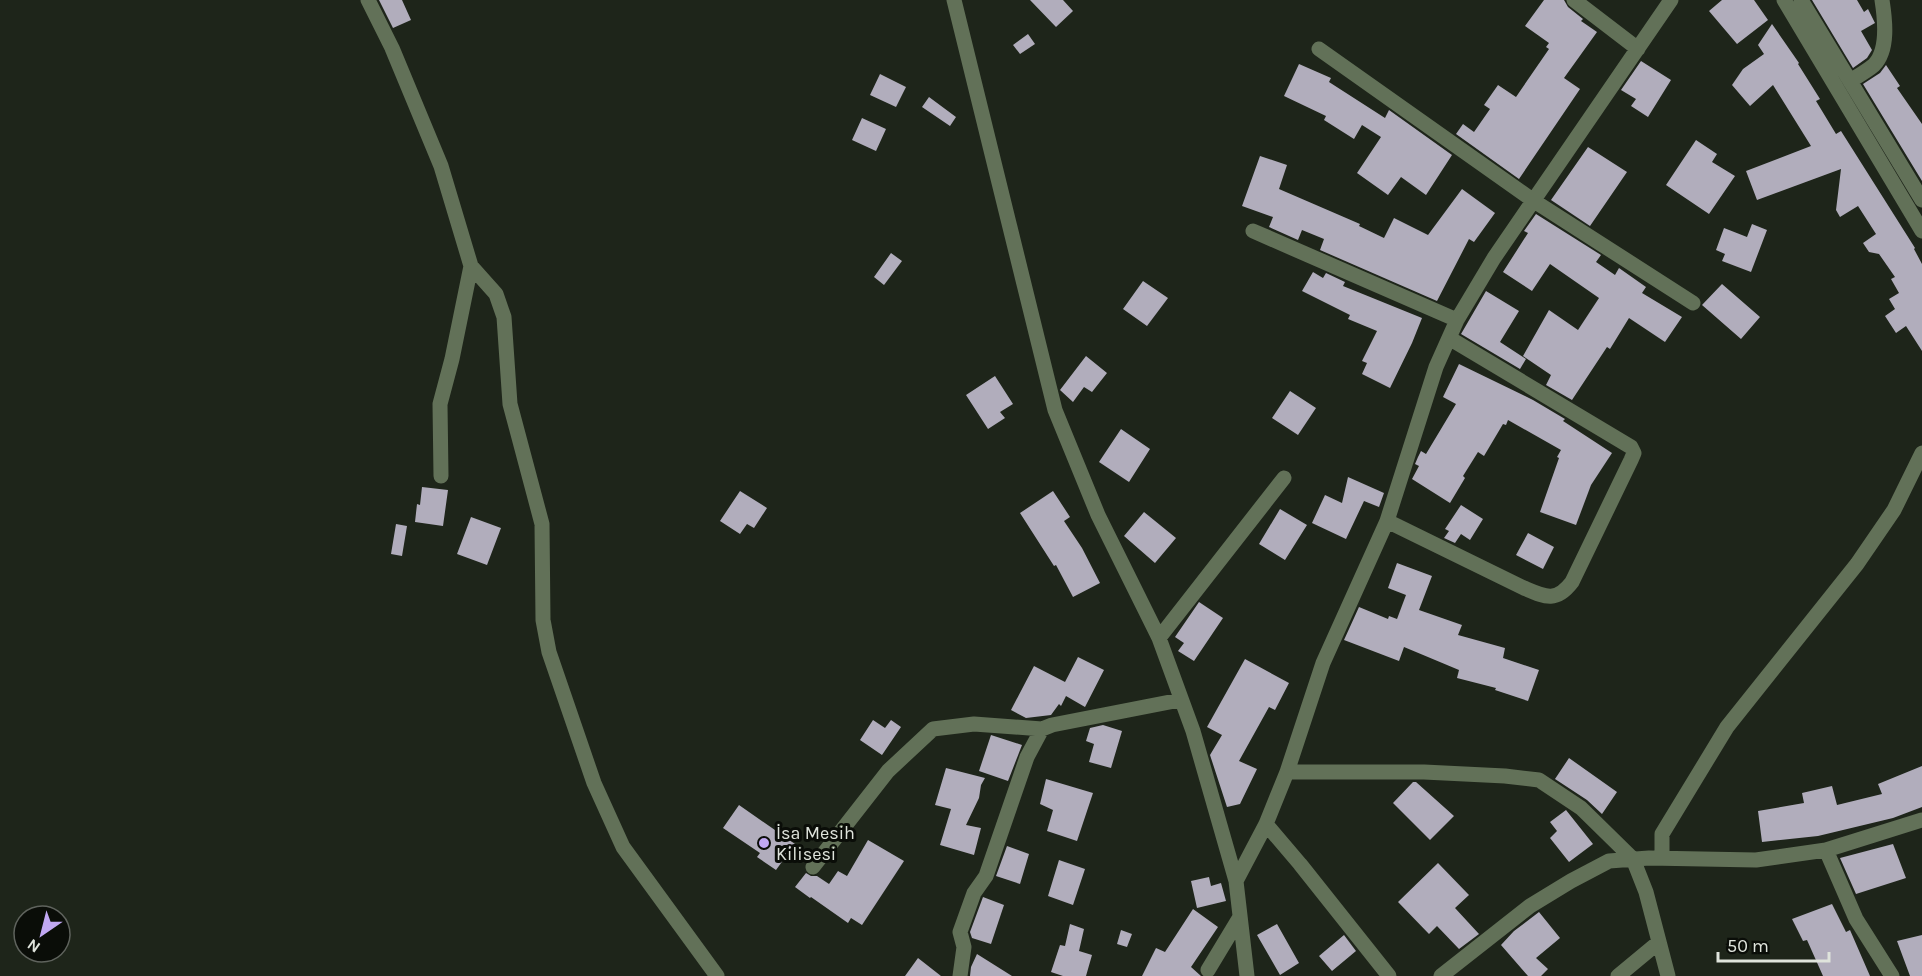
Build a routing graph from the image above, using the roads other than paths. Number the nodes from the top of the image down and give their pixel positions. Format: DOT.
graph roads {
  1 [pos="368,0"];
  2 [pos="954,0"];
  3 [pos="1574,0"];
  4 [pos="1671,0"];
  5 [pos="1784,0"];
  6 [pos="1801,0"];
  7 [pos="1882,0"];
  8 [pos="1319,48"];
  9 [pos="1638,49"];
  10 [pos="1850,81"];
  11 [pos="1922,200"];
  12 [pos="1534,201"];
  13 [pos="1253,231"];
  14 [pos="1922,231"];
  15 [pos="471,266"];
  16 [pos="1693,303"];
  17 [pos="1457,320"];
  18 [pos="1449,338"];
  19 [pos="1922,453"];
  20 [pos="441,476"];
  21 [pos="1284,478"];
  22 [pos="1387,521"];
  23 [pos="1159,638"];
  24 [pos="1180,700"];
  25 [pos="1042,729"];
  26 [pos="1287,772"];
  27 [pos="1922,820"];
  28 [pos="1266,824"];
  29 [pos="1826,850"];
  30 [pos="1656,858"];
  31 [pos="1633,859"];
  32 [pos="813,867"];
  33 [pos="1236,881"];
  34 [pos="1240,917"];
  35 [pos="1659,942"];
  36 [pos="1208,970"];
  37 [pos="717,976"];
  38 [pos="960,976"];
  39 [pos="1247,976"];
  40 [pos="1389,976"];
  41 [pos="1441,976"];
  42 [pos="1618,976"];
  43 [pos="1668,976"];
  44 [pos="1892,976"];
  1 -- 15 [label="street"];
  2 -- 23 [label="street"];
  3 -- 9 [label="street"];
  4 -- 9 [label="street"];
  5 -- 14 [label="street"];
  6 -- 10 [label="street"];
  7 -- 10 [label="street"];
  8 -- 12 [label="street"];
  9 -- 12 [label="street"];
  10 -- 11 [label="street"];
  12 -- 16 [label="street"];
  12 -- 17 [label="street"];
  13 -- 17 [label="street"];
  15 -- 20 [label="street"];
  15 -- 37 [label="street"];
  17 -- 18 [label="street"];
  18 -- 22 [label="street"];
  18 -- 22 [label="street"];
  19 -- 30 [label="street"];
  21 -- 23 [label="street"];
  22 -- 26 [label="street"];
  23 -- 24 [label="street"];
  24 -- 25 [label="street"];
  24 -- 33 [label="street"];
  25 -- 32 [label="street"];
  25 -- 38 [label="street"];
  26 -- 28 [label="street"];
  26 -- 31 [label="street"];
  27 -- 29 [label="street"];
  28 -- 33 [label="street"];
  28 -- 40 [label="street"];
  29 -- 30 [label="street"];
  29 -- 44 [label="street"];
  30 -- 31 [label="street"];
  31 -- 35 [label="street"];
  31 -- 41 [label="street"];
  33 -- 34 [label="street"];
  34 -- 36 [label="street"];
  34 -- 39 [label="street"];
  35 -- 42 [label="street"];
  35 -- 43 [label="street"];
}
